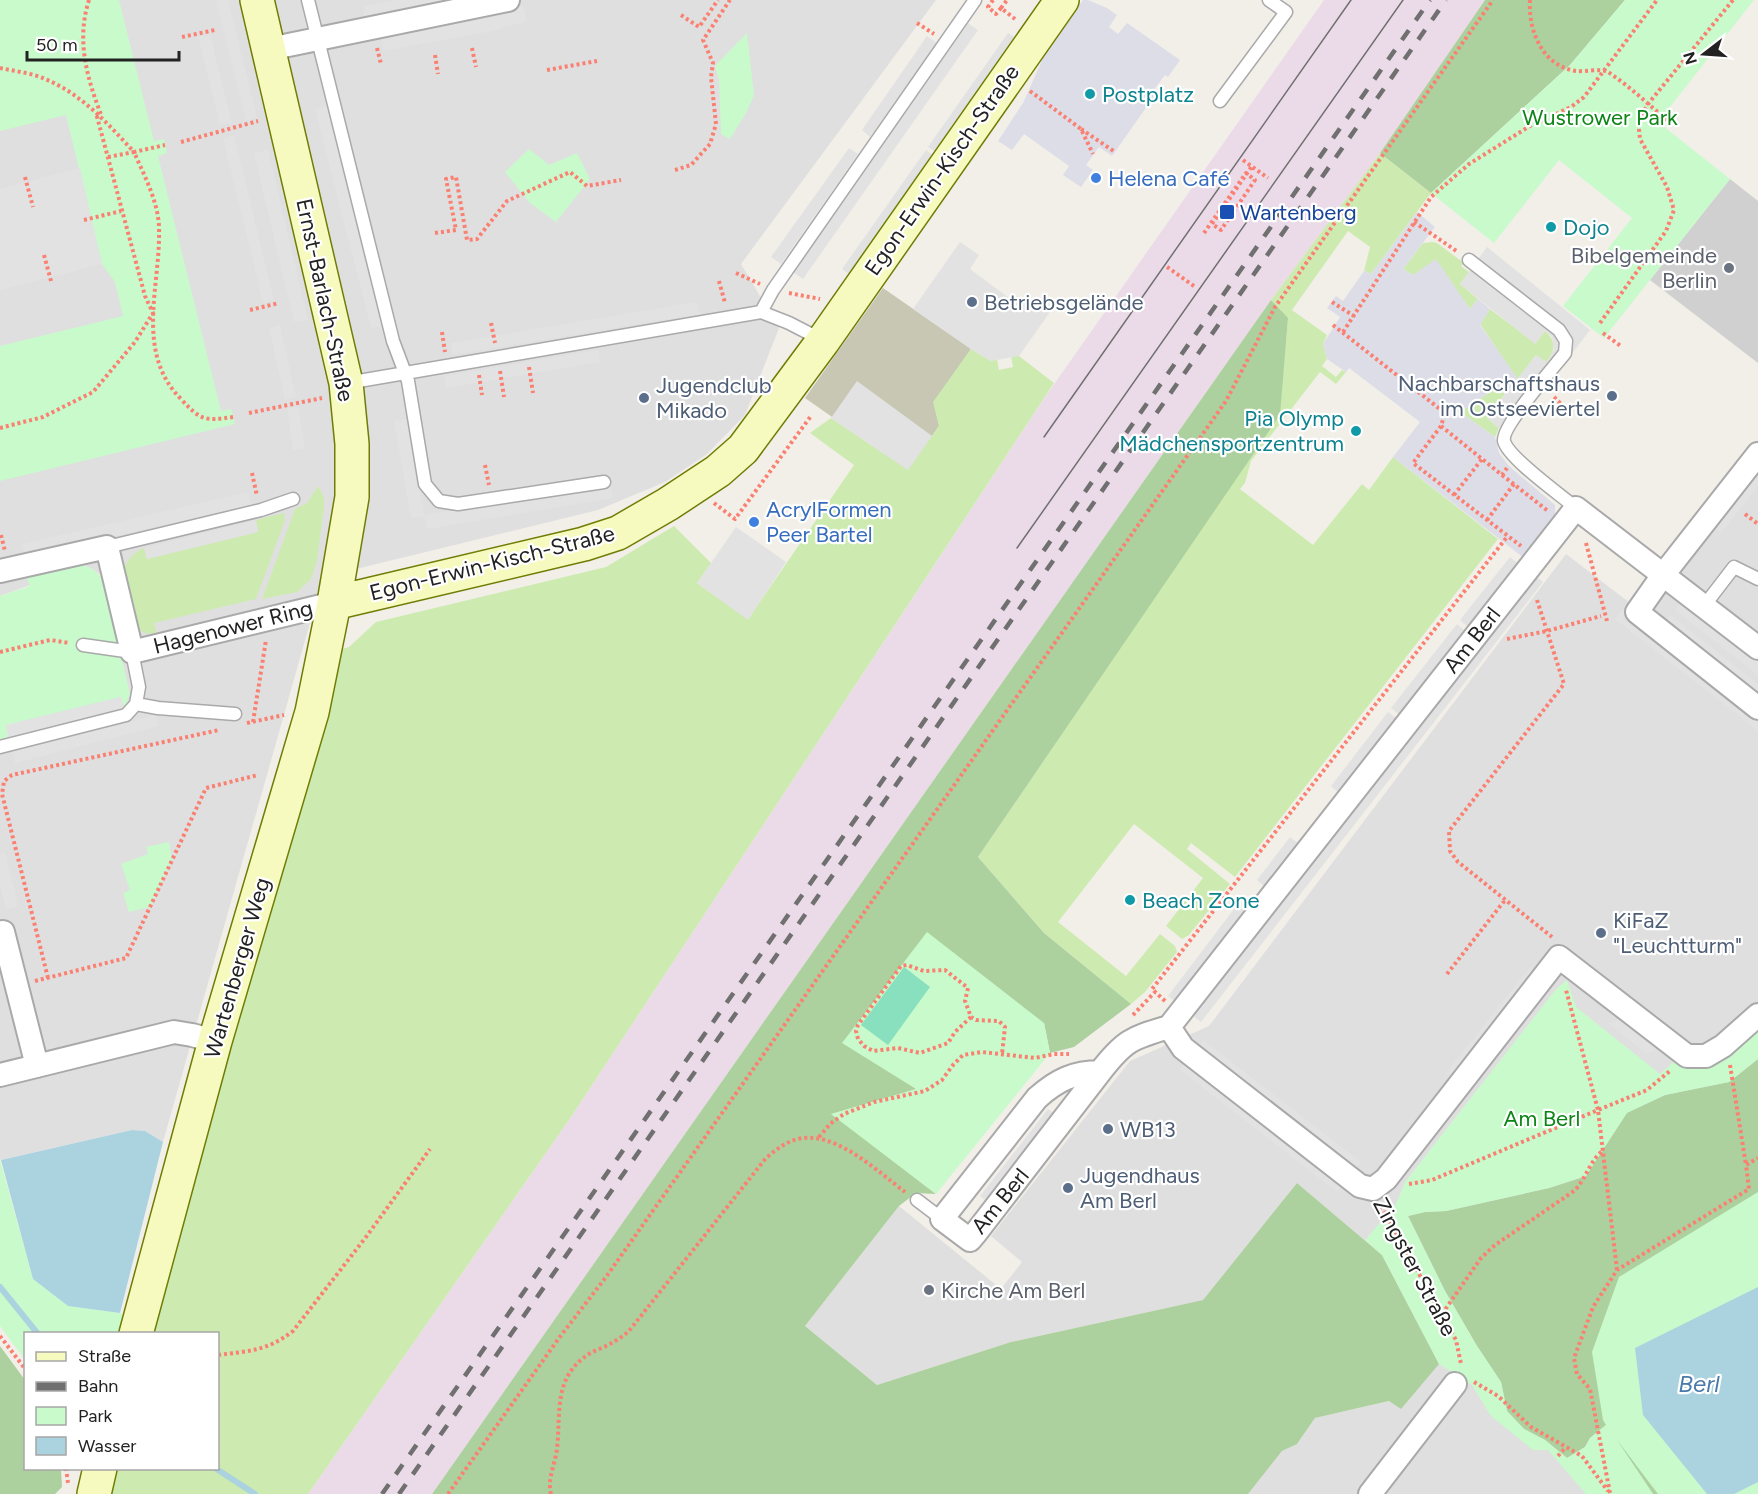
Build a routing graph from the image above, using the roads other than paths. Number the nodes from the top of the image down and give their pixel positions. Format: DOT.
graph roads {
  1 [pos="257,0"];
  2 [pos="308,0"];
  3 [pos="508,0"];
  4 [pos="975,0"];
  5 [pos="1062,0"];
  6 [pos="1269,0"];
  7 [pos="318,38"];
  8 [pos="269,49"];
  9 [pos="1220,101"];
  10 [pos="1469,260"];
  11 [pos="761,312"];
  12 [pos="823,341"];
  13 [pos="404,373"];
  14 [pos="336,390"];
  15 [pos="1758,454"];
  16 [pos="604,482"];
  17 [pos="293,499"];
  18 [pos="1576,508"];
  19 [pos="107,547"];
  20 [pos="0,571"];
  21 [pos="1663,575"];
  22 [pos="1758,579"];
  23 [pos="334,603"];
  24 [pos="1704,606"];
  25 [pos="83,645"];
  26 [pos="1758,648"];
  27 [pos="132,652"];
  28 [pos="136,704"];
  29 [pos="1758,708"];
  30 [pos="235,714"];
  31 [pos="0,747"];
  32 [pos="2,926"];
  33 [pos="1758,1015"];
  34 [pos="1174,1021"];
  35 [pos="215,1041"];
  36 [pos="37,1066"];
  37 [pos="1100,1072"];
  38 [pos="0,1075"];
  39 [pos="917,1200"];
  40 [pos="942,1219"];
  41 [pos="137,1332"];
  42 [pos="1457,1382"];
  43 [pos="98,1470"];
  44 [pos="81,1490"];
  45 [pos="1370,1494"];
  1 -- 8 [label="main road, Ernst-Barlach-Straße"];
  2 -- 7 [label="lane"];
  3 -- 7 [label="street"];
  4 -- 11 [label="lane"];
  5 -- 12 [label="main road, Egon-Erwin-Kisch-Straße"];
  6 -- 9 [label="lane"];
  7 -- 8 [label="street"];
  7 -- 13 [label="lane"];
  8 -- 14 [label="main road, Ernst-Barlach-Straße"];
  10 -- 18 [label="lane"];
  11 -- 12 [label="lane"];
  11 -- 13 [label="lane"];
  12 -- 23 [label="main road, Egon-Erwin-Kisch-Straße"];
  13 -- 14 [label="lane"];
  13 -- 16 [label="lane"];
  14 -- 23 [label="main road, Ernst-Barlach-Straße"];
  15 -- 21 [label="street"];
  17 -- 19 [label="lane"];
  18 -- 21 [label="street"];
  18 -- 34 [label="street, Am Berl"];
  19 -- 20 [label="street"];
  19 -- 27 [label="street, Hagenower Ring"];
  21 -- 24 [label="street"];
  21 -- 29 [label="street"];
  22 -- 24 [label="lane"];
  23 -- 27 [label="street, Hagenower Ring"];
  23 -- 35 [label="main road, Wartenberger Weg"];
  24 -- 26 [label="street"];
  25 -- 27 [label="lane"];
  27 -- 28 [label="lane, Hagenower Ring"];
  28 -- 30 [label="lane"];
  28 -- 31 [label="lane"];
  32 -- 36 [label="street"];
  33 -- 34 [label="street"];
  34 -- 37 [label="street, Am Berl"];
  35 -- 36 [label="street"];
  35 -- 41 [label="main road, Wartenberger Weg"];
  36 -- 38 [label="street"];
  37 -- 40 [label="street, Am Berl"];
  37 -- 40 [label="street, Am Berl"];
  39 -- 40 [label="lane"];
  42 -- 45 [label="street"];
  43 -- 44 [label="main road"];
}
